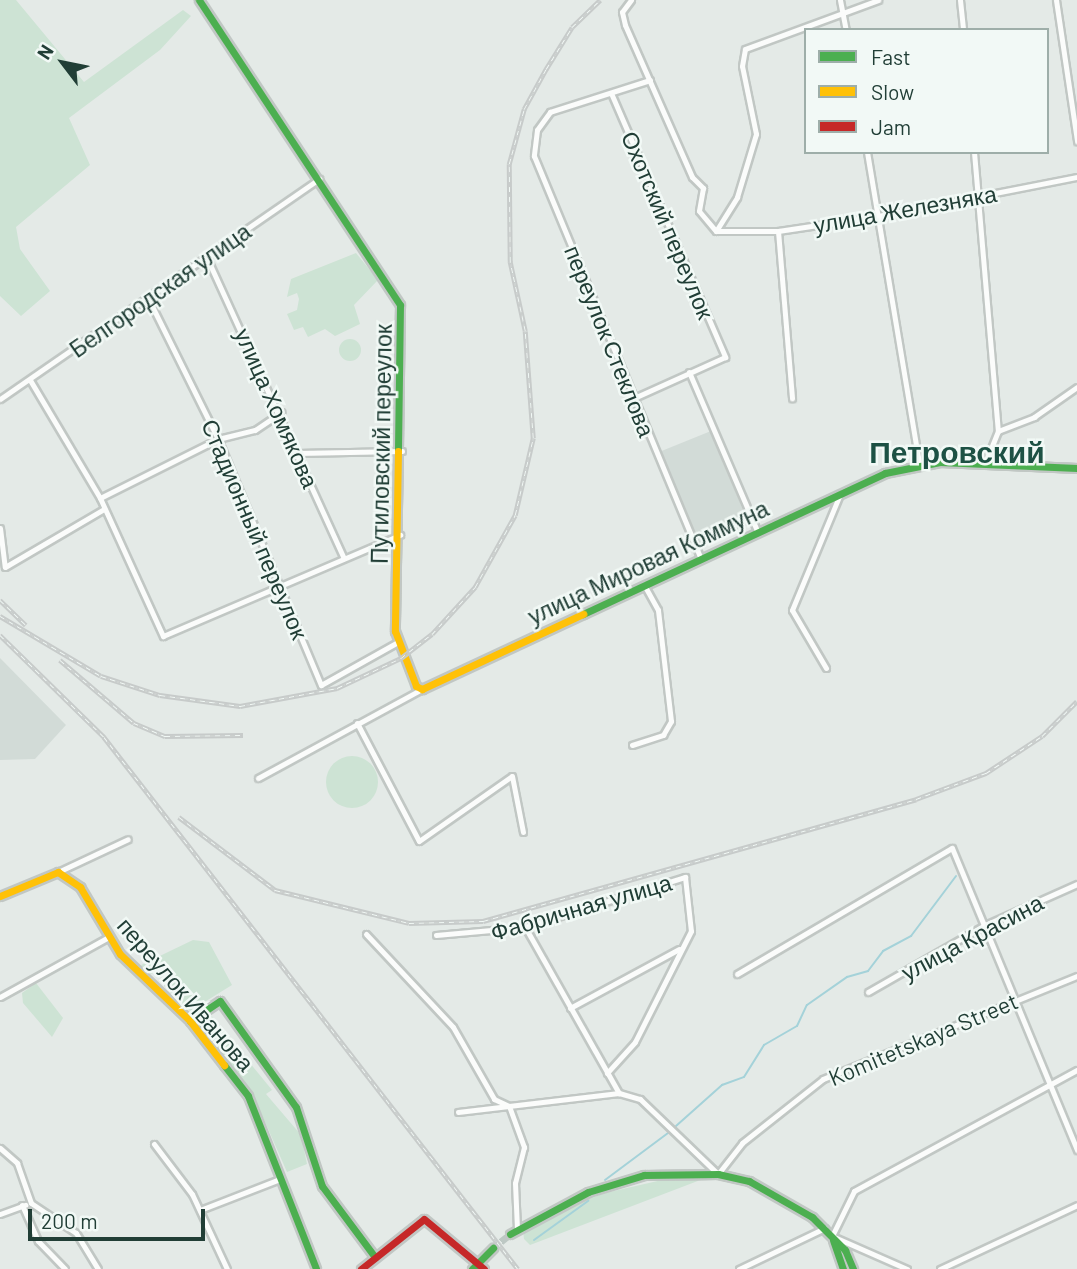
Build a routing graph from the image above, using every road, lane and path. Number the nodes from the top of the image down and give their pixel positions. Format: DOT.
graph roads {
  1 [pos="200,0"];
  2 [pos="631,0"];
  3 [pos="840,0"];
  4 [pos="878,0"];
  5 [pos="960,0"];
  6 [pos="1056,0"];
  7 [pos="843,12"];
  8 [pos="846,28"];
  9 [pos="963,28"];
  10 [pos="650,80"];
  11 [pos="611,93"];
  12 [pos="1077,141"];
  13 [pos="867,154"];
  14 [pos="974,154"];
  15 [pos="1077,177"];
  16 [pos="319,179"];
  17 [pos="978,198"];
  18 [pos="878,216"];
  19 [pos="779,230"];
  20 [pos="716,231"];
  21 [pos="207,258"];
  22 [pos="148,298"];
  23 [pos="689,373"];
  24 [pos="30,380"];
  25 [pos="1077,387"];
  26 [pos="1,395"];
  27 [pos="636,397"];
  28 [pos="792,398"];
  29 [pos="282,412"];
  30 [pos="998,431"];
  31 [pos="218,439"];
  32 [pos="402,451"];
  33 [pos="297,453"];
  34 [pos="919,464"];
  35 [pos="985,464"];
  36 [pos="1077,468"];
  37 [pos="840,494"];
  38 [pos="100,498"];
  39 [pos="104,509"];
  40 [pos="0,528"];
  41 [pos="758,533"];
  42 [pos="400,535"];
  43 [pos="344,558"];
  44 [pos="701,559"];
  45 [pos="281,585"];
  46 [pos="644,585"];
  47 [pos="396,643"];
  48 [pos="826,668"];
  49 [pos="422,689"];
  50 [pos="357,723"];
  51 [pos="632,746"];
  52 [pos="258,778"];
  53 [pos="523,832"];
  54 [pos="128,839"];
  55 [pos="58,872"];
  56 [pos="1077,884"];
  57 [pos="0,896"];
  58 [pos="985,925"];
  59 [pos="525,927"];
  60 [pos="366,933"];
  61 [pos="436,935"];
  62 [pos="107,938"];
  63 [pos="679,949"];
  64 [pos="737,974"];
  65 [pos="1077,976"];
  66 [pos="868,992"];
  67 [pos="0,998"];
  68 [pos="1016,999"];
  69 [pos="570,1008"];
  70 [pos="190,1021"];
  71 [pos="1077,1070"];
  72 [pos="607,1073"];
  73 [pos="1048,1085"];
  74 [pos="619,1093"];
  75 [pos="509,1106"];
  76 [pos="458,1112"];
  77 [pos="154,1144"];
  78 [pos="0,1148"];
  79 [pos="1077,1150"];
  80 [pos="718,1174"];
  81 [pos="281,1179"];
  82 [pos="31,1203"];
  83 [pos="22,1205"];
  84 [pos="1077,1205"];
  85 [pos="200,1210"];
  86 [pos="0,1214"];
  87 [pos="825,1228"];
  88 [pos="514,1231"];
  89 [pos="832,1236"];
  90 [pos="493,1248"];
  91 [pos="375,1257"];
  92 [pos="478,1267"];
  93 [pos="65,1269"];
  94 [pos="98,1269"];
  95 [pos="227,1269"];
  96 [pos="316,1269"];
  97 [pos="361,1269"];
  98 [pos="739,1269"];
  99 [pos="843,1269"];
  100 [pos="853,1269"];
  101 [pos="907,1269"];
  102 [pos="940,1269"];
  1 -- 16 [label="main road, Путиловский переулок"];
  2 -- 10 [label="street, Охотский переулок"];
  3 -- 7 [label="street"];
  4 -- 7 [label="street"];
  5 -- 9 [label="street"];
  6 -- 12 [label="street"];
  7 -- 8 [label="street"];
  7 -- 20 [label="street"];
  10 -- 11 [label="street"];
  10 -- 20 [label="street, Охотский переулок"];
  11 -- 23 [label="street, Охотский переулок"];
  11 -- 27 [label="street, переулок Стеклова"];
  13 -- 18 [label="street"];
  14 -- 17 [label="street"];
  15 -- 17 [label="street, улица Железняка"];
  16 -- 21 [label="street, Белгородская улица"];
  16 -- 32 [label="main road, Путиловский переулок"];
  17 -- 18 [label="street, улица Железняка"];
  17 -- 30 [label="street"];
  18 -- 19 [label="street, улица Железняка"];
  18 -- 34 [label="street"];
  19 -- 20 [label="street, улица Железняка"];
  19 -- 28 [label="street"];
  21 -- 22 [label="street, Белгородская улица"];
  21 -- 29 [label="street, улица Хомякова"];
  22 -- 24 [label="street, Белгородская улица"];
  22 -- 31 [label="street, Стадионный переулок"];
  23 -- 27 [label="street"];
  23 -- 41 [label="street"];
  24 -- 26 [label="street, Белгородская улица"];
  24 -- 38 [label="street"];
  25 -- 30 [label="street"];
  27 -- 44 [label="street, переулок Стеклова"];
  29 -- 31 [label="street"];
  29 -- 33 [label="street, улица Хомякова"];
  30 -- 35 [label="street"];
  31 -- 38 [label="street"];
  31 -- 45 [label="street, Стадионный переулок"];
  32 -- 33 [label="street"];
  32 -- 42 [label="main road, Путиловский переулок"];
  33 -- 43 [label="street, улица Хомякова"];
  34 -- 35 [label="main road, улица Мировая Коммуна"];
  34 -- 37 [label="main road, улица Мировая Коммуна"];
  35 -- 36 [label="main road, улица Мировая Коммуна"];
  37 -- 41 [label="main road, улица Мировая Коммуна"];
  37 -- 48 [label="street"];
  38 -- 39 [label="street"];
  39 -- 40 [label="street"];
  39 -- 45 [label="street"];
  41 -- 44 [label="main road, улица Мировая Коммуна"];
  42 -- 43 [label="street"];
  42 -- 47 [label="main road, Путиловский переулок"];
  43 -- 45 [label="street"];
  44 -- 46 [label="main road, улица Мировая Коммуна"];
  45 -- 47 [label="street, Стадионный переулок"];
  46 -- 49 [label="main road, улица Мировая Коммуна"];
  46 -- 51 [label="street"];
  47 -- 49 [label="main road, Путиловский переулок"];
  49 -- 50 [label="street, улица Мировая Коммуна"];
  50 -- 52 [label="street, улица Мировая Коммуна"];
  50 -- 53 [label="street"];
  54 -- 55 [label="street"];
  55 -- 57 [label="main road"];
  55 -- 62 [label="main road, переулок Иванова"];
  56 -- 58 [label="street, улица Красина"];
  58 -- 64 [label="street"];
  58 -- 66 [label="street, улица Красина"];
  58 -- 68 [label="street"];
  59 -- 61 [label="street, Фабричная улица"];
  59 -- 63 [label="street, Фабричная улица"];
  59 -- 69 [label="street"];
  60 -- 75 [label="street"];
  62 -- 67 [label="street"];
  62 -- 70 [label="main road, переулок Иванова"];
  63 -- 69 [label="street"];
  63 -- 72 [label="street"];
  65 -- 68 [label="street, Komitetskaya Street"];
  68 -- 73 [label="street"];
  68 -- 80 [label="street, Komitetskaya Street"];
  69 -- 72 [label="street"];
  70 -- 81 [label="main road, переулок Иванова"];
  70 -- 91 [label="main road"];
  71 -- 73 [label="street"];
  72 -- 74 [label="street"];
  73 -- 79 [label="street"];
  73 -- 89 [label="street"];
  74 -- 75 [label="street"];
  74 -- 80 [label="street"];
  75 -- 76 [label="street"];
  75 -- 88 [label="street"];
  77 -- 85 [label="street"];
  78 -- 82 [label="street"];
  80 -- 87 [label="main road"];
  80 -- 88 [label="main road"];
  81 -- 85 [label="street"];
  81 -- 96 [label="main road, переулок Иванова"];
  82 -- 83 [label="street"];
  82 -- 94 [label="street"];
  83 -- 86 [label="street"];
  83 -- 93 [label="street"];
  84 -- 102 [label="street"];
  85 -- 95 [label="street"];
  87 -- 89 [label="main road"];
  87 -- 98 [label="street"];
  89 -- 99 [label="main road"];
  89 -- 100 [label="main road"];
  89 -- 101 [label="street"];
  90 -- 92 [label="main road"];
  91 -- 92 [label="main road"];
  91 -- 97 [label="main road"];
}
